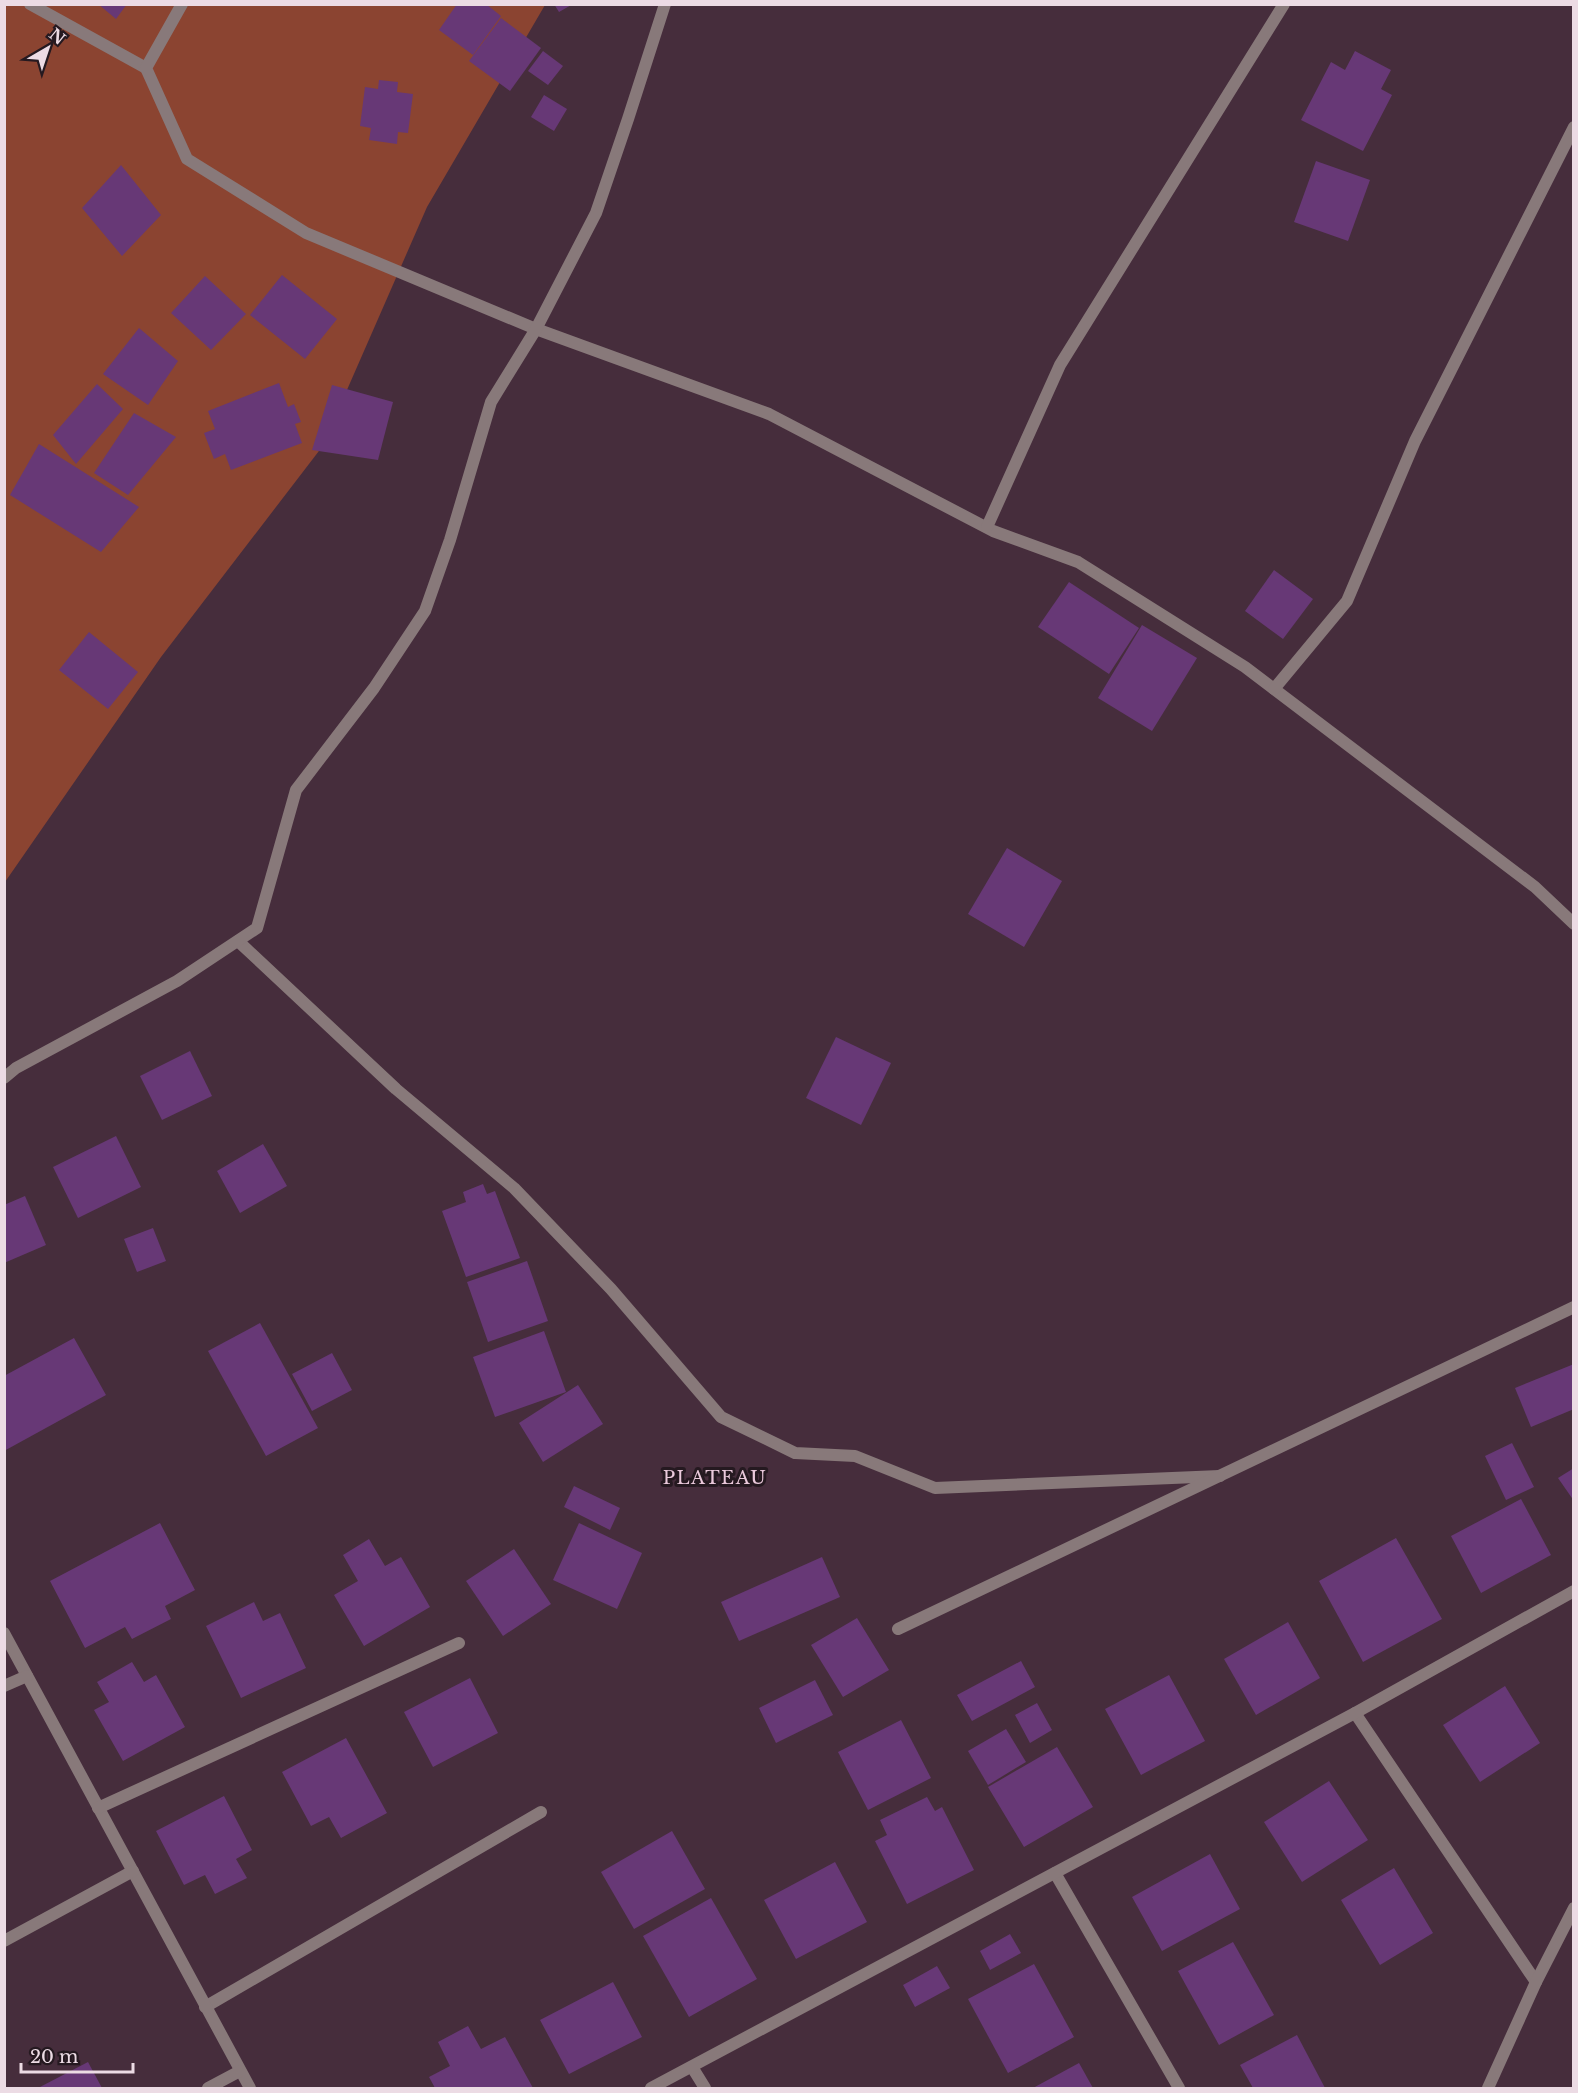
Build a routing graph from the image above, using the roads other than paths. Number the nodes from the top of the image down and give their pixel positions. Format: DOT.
graph roads {
  1 [pos="30,4"];
  2 [pos="182,4"];
  3 [pos="665,4"];
  4 [pos="1284,4"];
  5 [pos="146,68"];
  6 [pos="1574,127"];
  7 [pos="536,329"];
  8 [pos="987,527"];
  9 [pos="1274,689"];
  10 [pos="1574,924"];
  11 [pos="238,941"];
  12 [pos="4,1078"];
  13 [pos="1574,1307"];
  14 [pos="1220,1476"];
  15 [pos="1574,1592"];
  16 [pos="898,1629"];
  17 [pos="4,1634"];
  18 [pos="459,1643"];
  19 [pos="27,1676"];
  20 [pos="4,1686"];
  21 [pos="1355,1713"];
  22 [pos="98,1808"];
  23 [pos="541,1812"];
  24 [pos="133,1871"];
  25 [pos="1055,1873"];
  26 [pos="1574,1908"];
  27 [pos="4,1941"];
  28 [pos="1536,1982"];
  29 [pos="206,2007"];
  30 [pos="692,2067"];
  31 [pos="240,2071"];
  32 [pos="208,2088"];
  33 [pos="250,2088"];
  34 [pos="651,2088"];
  35 [pos="705,2088"];
  36 [pos="1179,2088"];
  37 [pos="1488,2088"];
  1 -- 5 [label="street"];
  2 -- 5 [label="street"];
  3 -- 7 [label="street"];
  4 -- 8 [label="street"];
  5 -- 7 [label="street"];
  6 -- 9 [label="street"];
  7 -- 8 [label="street"];
  7 -- 11 [label="street"];
  8 -- 9 [label="street"];
  9 -- 10 [label="street"];
  11 -- 12 [label="street"];
  11 -- 14 [label="street"];
  13 -- 14 [label="street"];
  14 -- 16 [label="street"];
  15 -- 21 [label="street"];
  17 -- 19 [label="street"];
  18 -- 22 [label="street"];
  19 -- 20 [label="street"];
  19 -- 22 [label="street"];
  21 -- 25 [label="street"];
  21 -- 28 [label="street"];
  22 -- 24 [label="street"];
  23 -- 29 [label="street"];
  24 -- 27 [label="street"];
  24 -- 29 [label="street"];
  25 -- 30 [label="street"];
  25 -- 36 [label="street"];
  26 -- 28 [label="street"];
  28 -- 37 [label="street"];
  29 -- 31 [label="street"];
  30 -- 34 [label="street"];
  30 -- 35 [label="street"];
  31 -- 32 [label="street"];
  31 -- 33 [label="street"];
}
